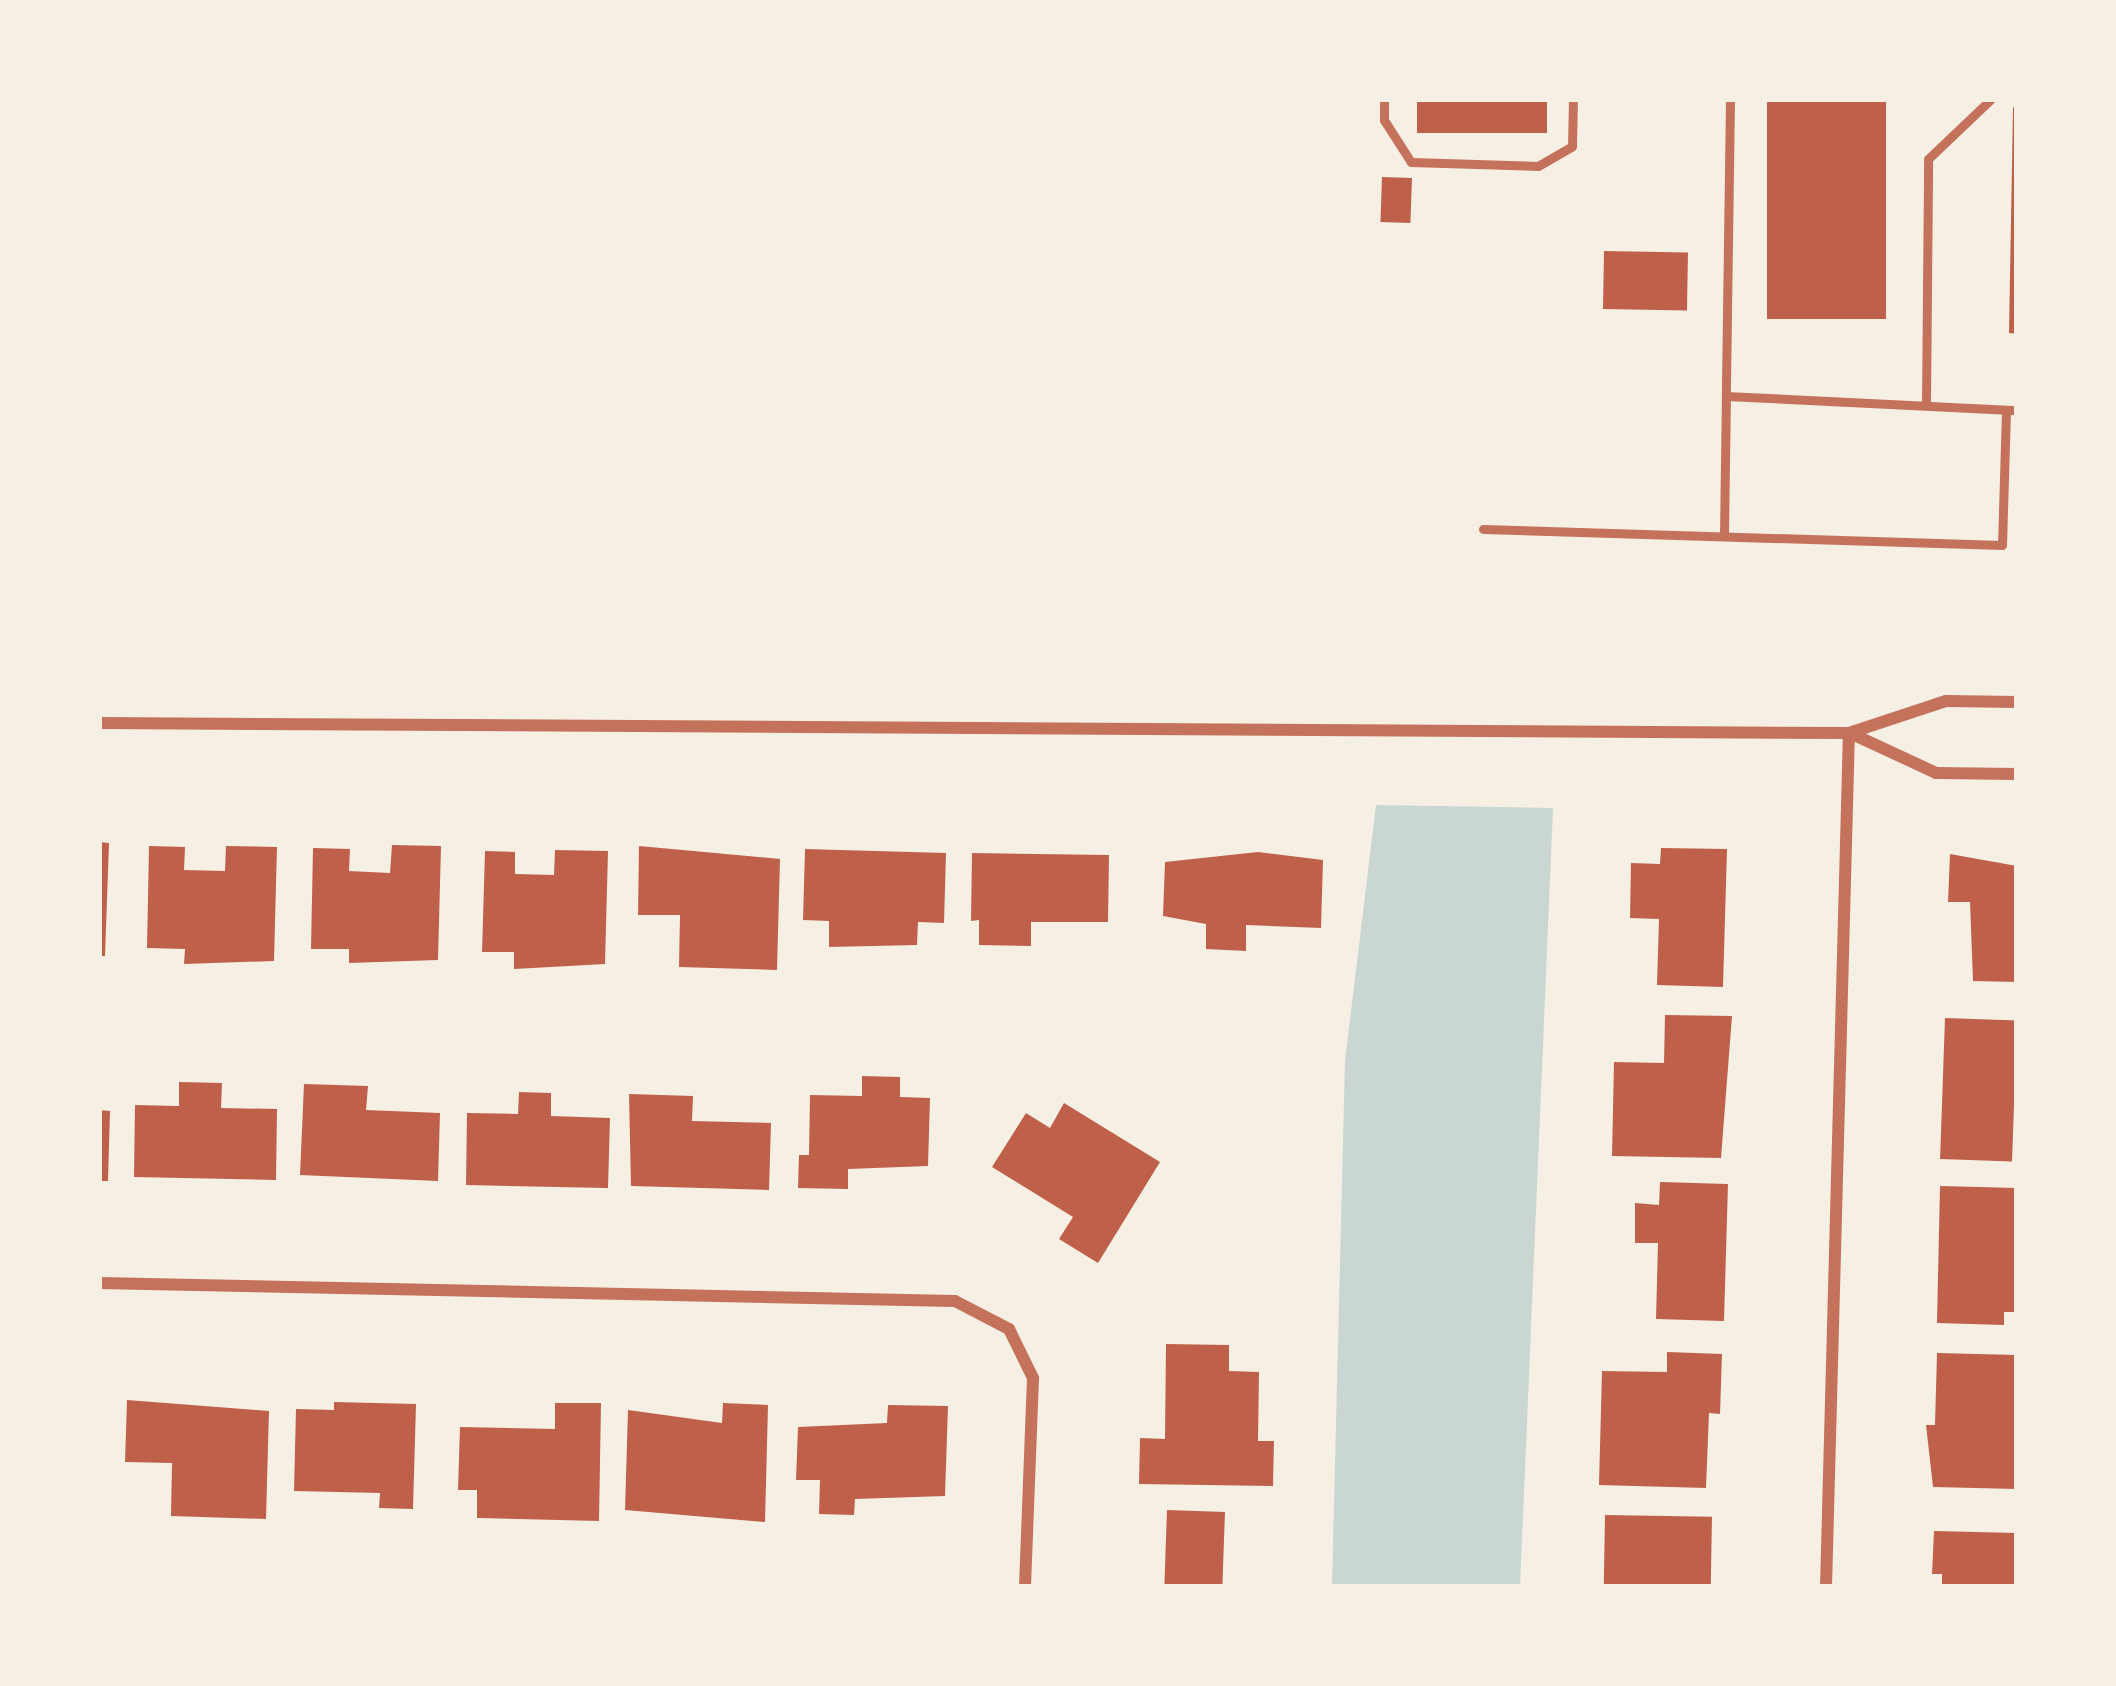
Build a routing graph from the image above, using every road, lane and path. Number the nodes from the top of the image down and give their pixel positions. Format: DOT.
graph roads {
  1 [pos="1384,99"];
  2 [pos="1573,99"];
  3 [pos="1730,99"];
  4 [pos="1991,99"];
  5 [pos="1726,396"];
  6 [pos="1926,406"];
  7 [pos="2012,410"];
  8 [pos="1483,529"];
  9 [pos="1724,535"];
  10 [pos="2002,545"];
  11 [pos="2017,546"];
  12 [pos="2017,702"];
  13 [pos="99,722"];
  14 [pos="1849,733"];
  15 [pos="2017,774"];
  16 [pos="99,1283"];
  17 [pos="1024,1587"];
  18 [pos="1826,1587"];
  1 -- 2 [label="lane"];
  3 -- 5 [label="lane"];
  4 -- 6 [label="lane"];
  5 -- 6 [label="lane"];
  5 -- 9 [label="lane"];
  6 -- 7 [label="lane"];
  7 -- 10 [label="lane"];
  8 -- 9 [label="lane"];
  9 -- 10 [label="lane"];
  10 -- 11 [label="lane"];
  12 -- 14 [label="street"];
  13 -- 14 [label="street"];
  14 -- 15 [label="street"];
  14 -- 18 [label="street"];
  16 -- 17 [label="street"];
}
